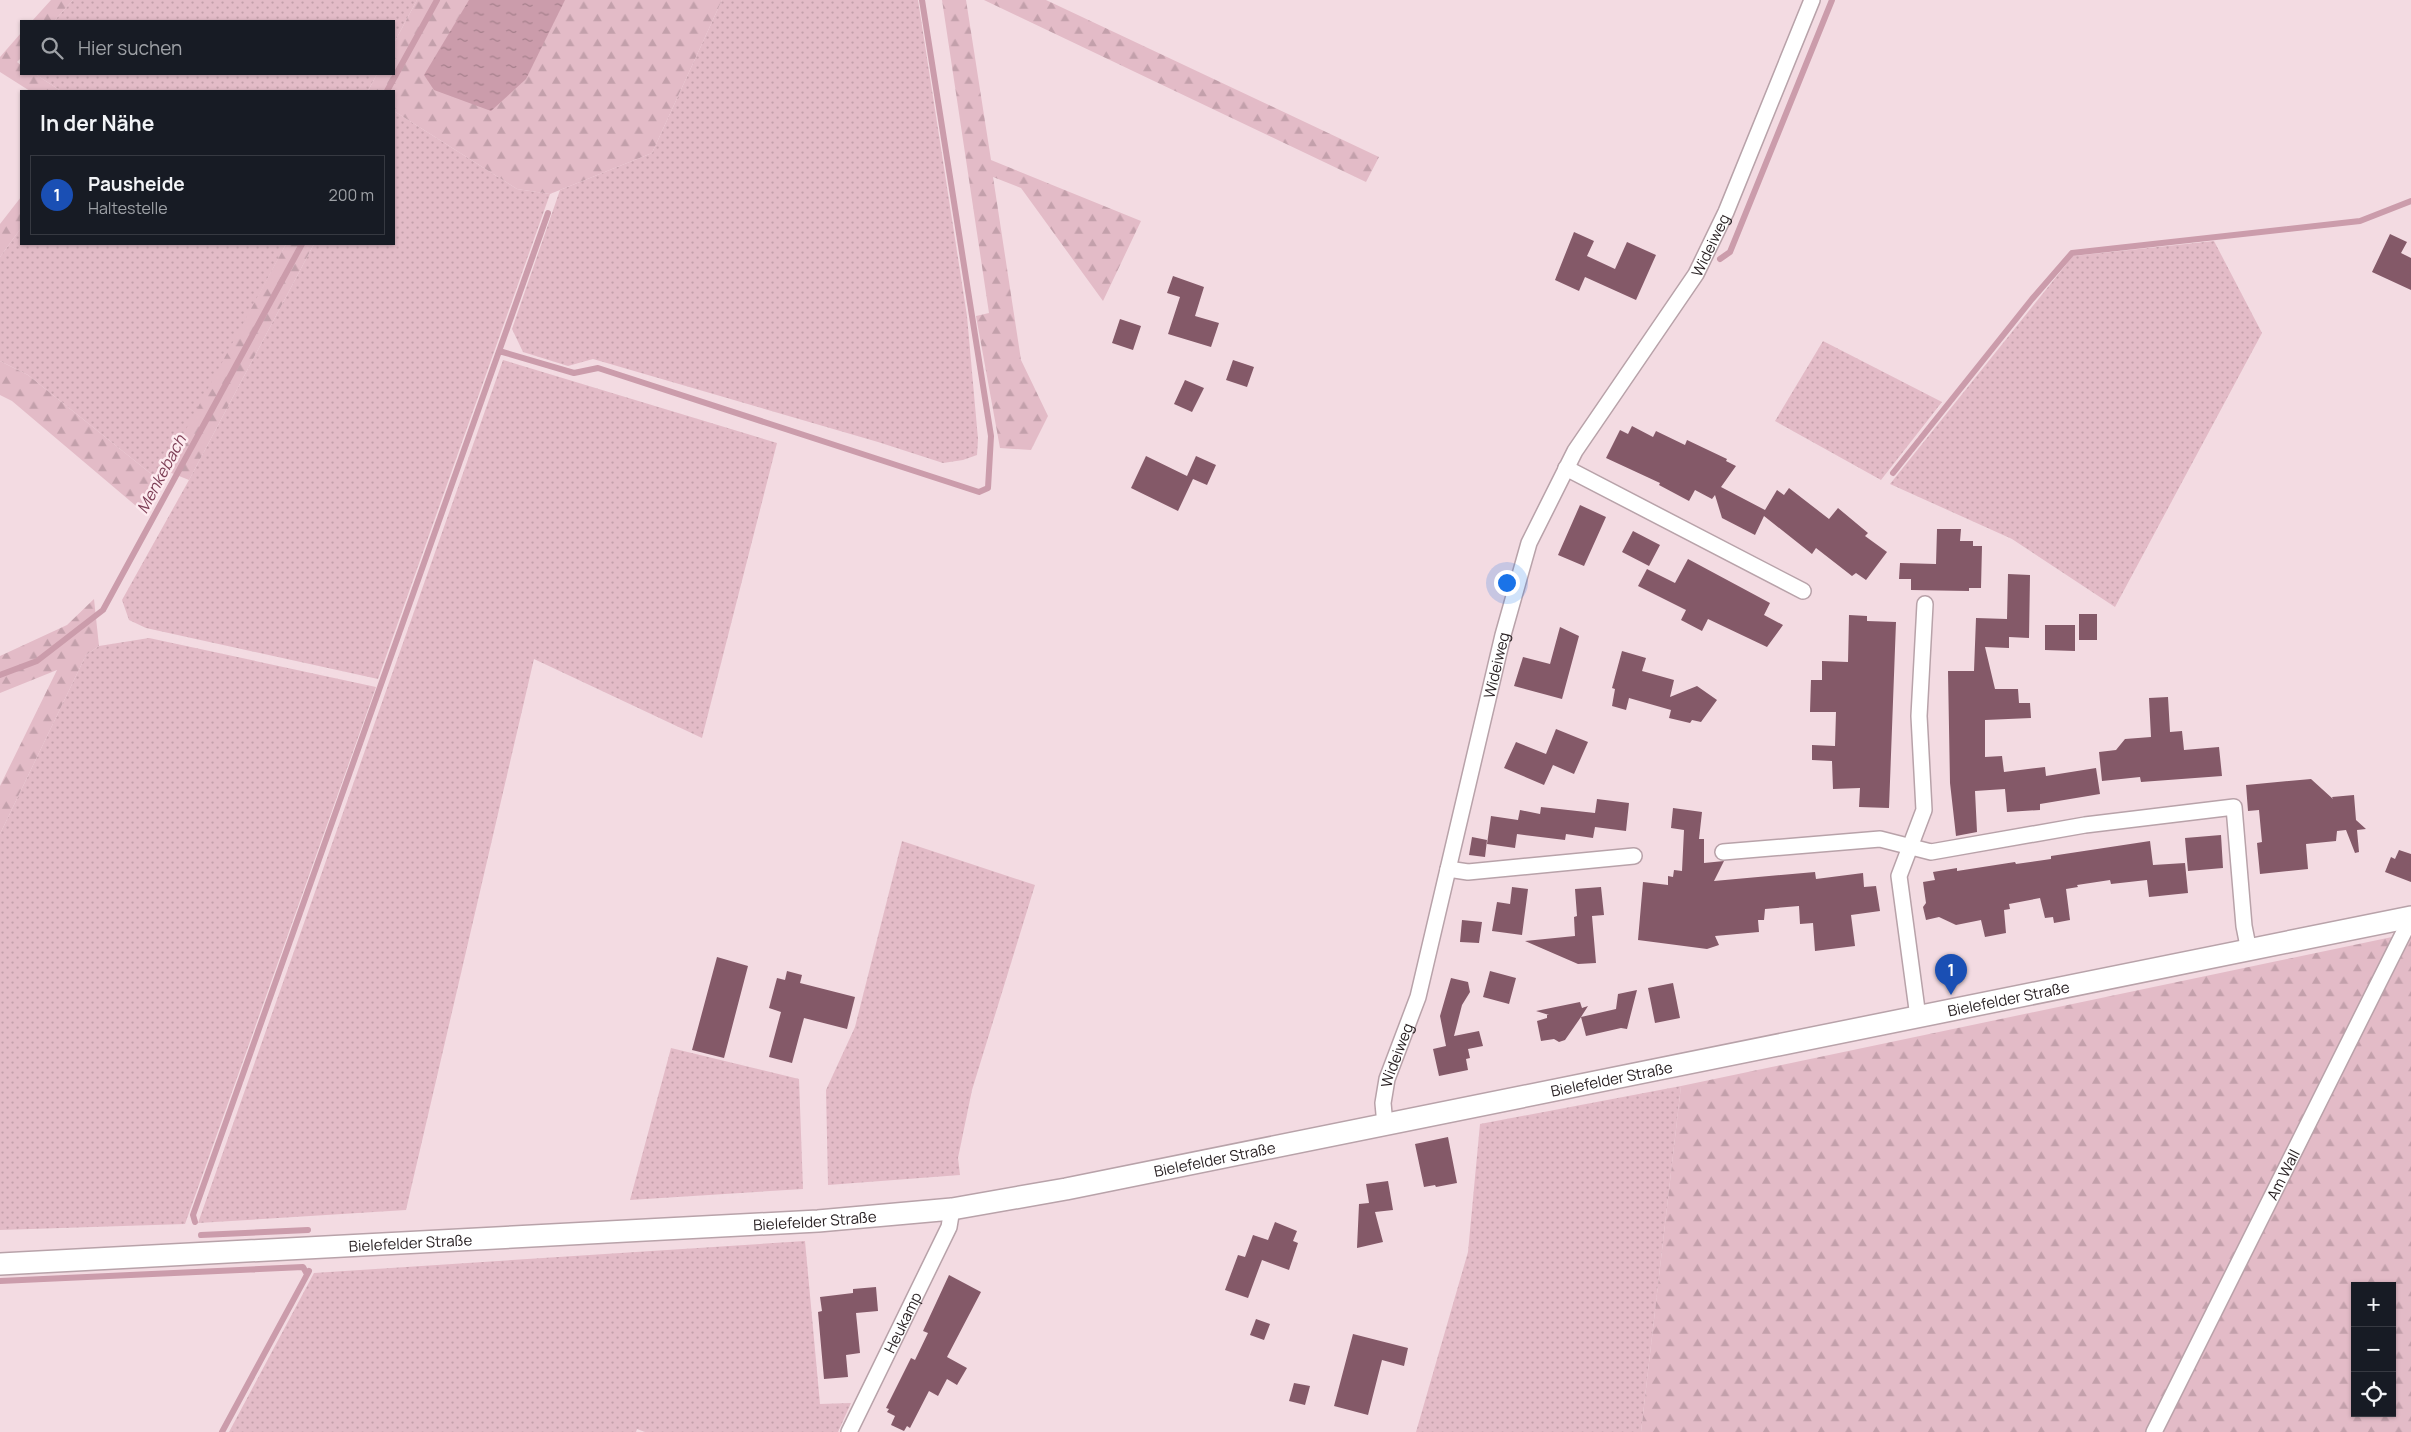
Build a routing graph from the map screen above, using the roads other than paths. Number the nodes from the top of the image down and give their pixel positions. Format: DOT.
graph roads {
  1 [pos="1812,0"];
  2 [pos="1566,468"];
  3 [pos="1803,591"];
  4 [pos="1925,604"];
  5 [pos="1908,846"];
  6 [pos="1723,852"];
  7 [pos="1634,856"];
  8 [pos="1448,869"];
  9 [pos="2411,918"];
  10 [pos="2249,951"];
  11 [pos="1918,1017"];
  12 [pos="1385,1125"];
  13 [pos="952,1209"];
  14 [pos="0,1264"];
  15 [pos="848,1432"];
  16 [pos="2154,1432"];
  1 -- 2 [label="street, Wideiweg"];
  2 -- 3 [label="street"];
  2 -- 8 [label="street, Wideiweg"];
  4 -- 5 [label="street"];
  5 -- 6 [label="street"];
  5 -- 10 [label="street"];
  5 -- 11 [label="street"];
  7 -- 8 [label="street"];
  8 -- 12 [label="street, Wideiweg"];
  9 -- 10 [label="main road, Bielefelder Straße"];
  9 -- 16 [label="street, Am Wall"];
  10 -- 11 [label="main road, Bielefelder Straße"];
  11 -- 12 [label="main road, Bielefelder Straße"];
  12 -- 13 [label="main road, Bielefelder Straße"];
  13 -- 14 [label="main road, Bielefelder Straße"];
  13 -- 15 [label="street, Heukamp"];
}
